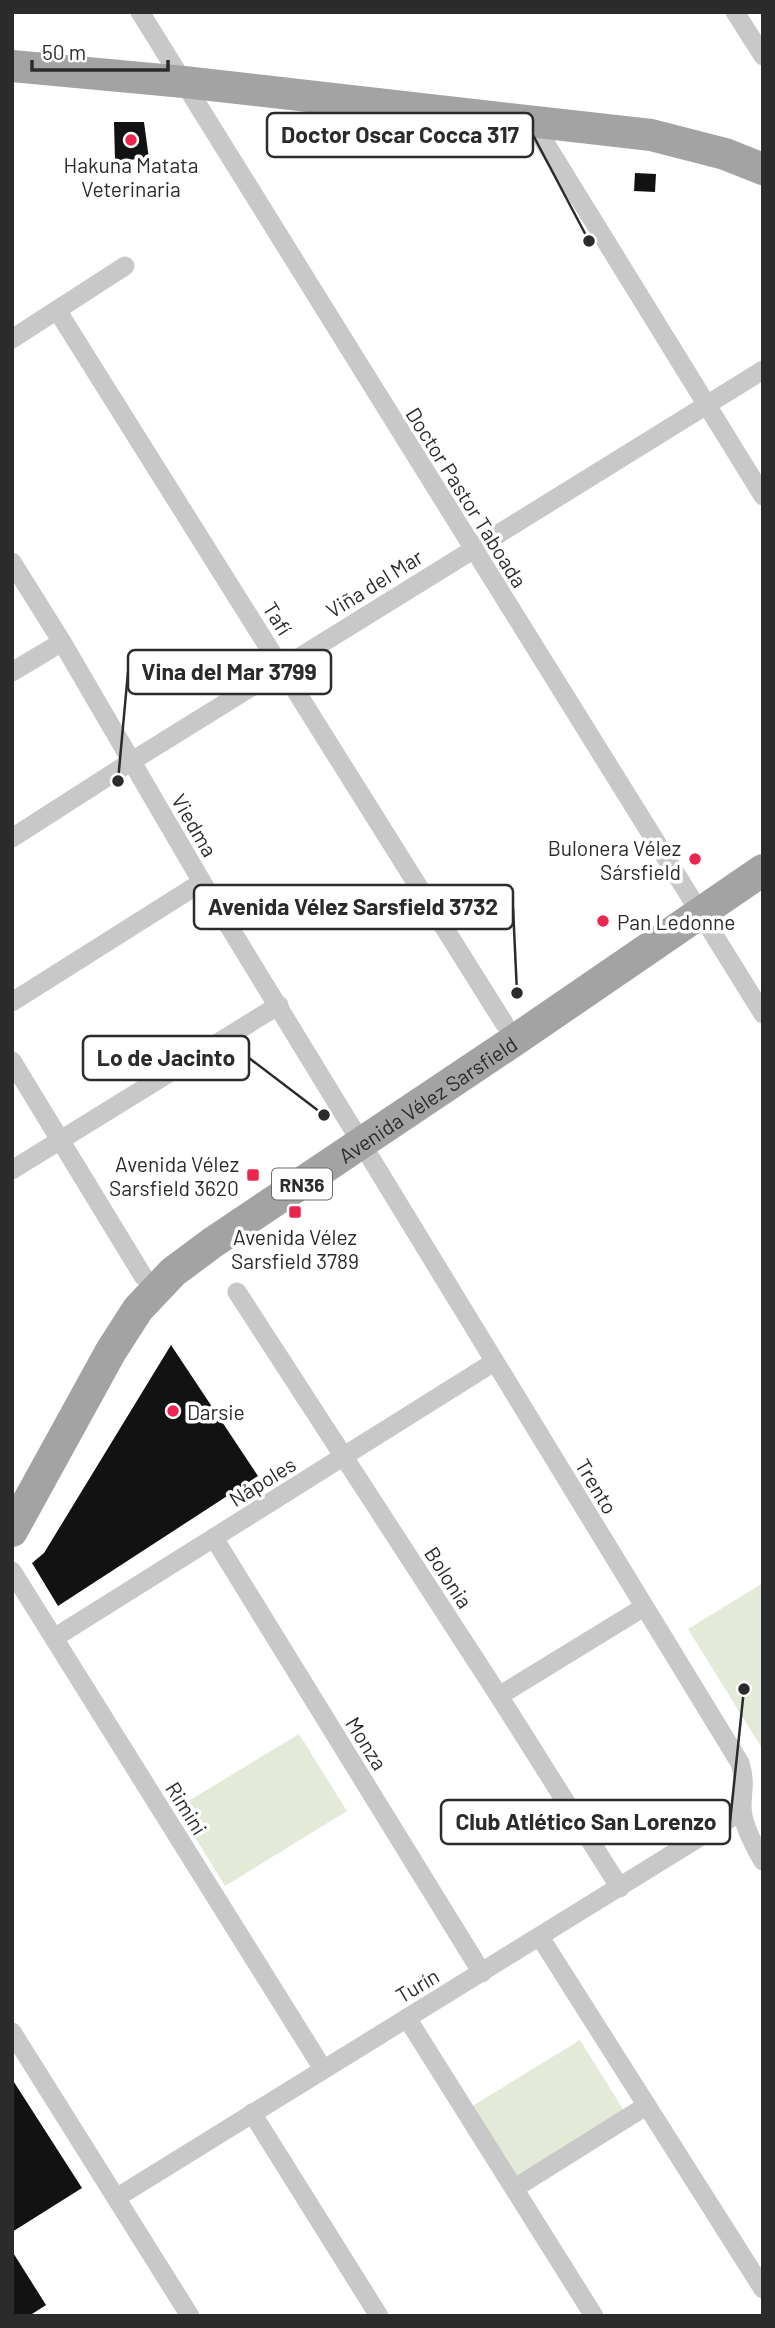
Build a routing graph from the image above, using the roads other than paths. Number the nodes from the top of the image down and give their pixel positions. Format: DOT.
graph roads {
  1 [pos="141,12"];
  2 [pos="735,12"];
  3 [pos="763,56"];
  4 [pos="12,66"];
  5 [pos="12,88"];
  6 [pos="191,93"];
  7 [pos="544,141"];
  8 [pos="763,169"];
  9 [pos="763,184"];
  10 [pos="125,267"];
  11 [pos="58,310"];
  12 [pos="12,339"];
  13 [pos="763,370"];
  14 [pos="708,406"];
  15 [pos="763,496"];
  16 [pos="472,549"];
  17 [pos="12,562"];
  18 [pos="62,642"];
  19 [pos="282,668"];
  20 [pos="12,673"];
  21 [pos="131,761"];
  22 [pos="12,838"];
  23 [pos="763,847"];
  24 [pos="763,870"];
  25 [pos="202,883"];
  26 [pos="694,905"];
  27 [pos="12,1002"];
  28 [pos="279,1005"];
  29 [pos="763,1014"];
  30 [pos="504,1023"];
  31 [pos="12,1061"];
  32 [pos="358,1135"];
  33 [pos="61,1140"];
  34 [pos="12,1170"];
  35 [pos="143,1276"];
  36 [pos="237,1292"];
  37 [pos="494,1362"];
  38 [pos="344,1456"];
  39 [pos="12,1491"];
  40 [pos="12,1531"];
  41 [pos="214,1538"];
  42 [pos="12,1572"];
  43 [pos="644,1607"];
  44 [pos="54,1638"];
  45 [pos="499,1696"];
  46 [pos="742,1811"];
  47 [pos="763,1861"];
  48 [pos="620,1888"];
  49 [pos="540,1937"];
  50 [pos="482,1973"];
  51 [pos="407,2018"];
  52 [pos="12,2032"];
  53 [pos="323,2069"];
  54 [pos="646,2106"];
  55 [pos="253,2113"];
  56 [pos="515,2188"];
  57 [pos="116,2198"];
  58 [pos="763,2289"];
  59 [pos="190,2316"];
  60 [pos="379,2316"];
  61 [pos="594,2316"];
  1 -- 6 [label="street, Doctor Pastor Taboada"];
  2 -- 3 [label="street"];
  4 -- 6 [label="main road"];
  5 -- 6 [label="main road"];
  6 -- 7 [label="main road"];
  6 -- 8 [label="main road"];
  6 -- 16 [label="street, Doctor Pastor Taboada"];
  7 -- 9 [label="main road"];
  7 -- 14 [label="street"];
  10 -- 11 [label="street"];
  11 -- 12 [label="street"];
  11 -- 19 [label="street, Tafí"];
  13 -- 14 [label="street, Viña del Mar"];
  14 -- 15 [label="street"];
  14 -- 16 [label="street, Viña del Mar"];
  16 -- 19 [label="street, Viña del Mar"];
  16 -- 26 [label="street, Doctor Pastor Taboada"];
  17 -- 18 [label="street, Viedma"];
  18 -- 20 [label="street"];
  18 -- 21 [label="street, Viedma"];
  19 -- 21 [label="street, Viña del Mar"];
  19 -- 30 [label="street, Tafí"];
  21 -- 22 [label="street, Viña del Mar"];
  21 -- 25 [label="street, Viedma"];
  23 -- 26 [label="main road, Avenida Vélez Sarsfield / RN36"];
  24 -- 26 [label="main road, Avenida Vélez Sarsfield / RN36"];
  25 -- 27 [label="street"];
  25 -- 28 [label="street, Viedma"];
  26 -- 29 [label="street, Doctor Pastor Taboada"];
  26 -- 30 [label="main road, Avenida Vélez Sarsfield / RN36"];
  26 -- 32 [label="main road, Avenida Vélez Sarsfield / RN36"];
  28 -- 32 [label="street, Viedma"];
  28 -- 33 [label="street"];
  30 -- 32 [label="main road, Avenida Vélez Sarsfield / RN36"];
  31 -- 33 [label="street"];
  32 -- 35 [label="main road, Avenida Vélez Sarsfield / RN36"];
  32 -- 37 [label="street, Trento"];
  32 -- 40 [label="main road, Avenida Vélez Sarsfield / RN36"];
  33 -- 34 [label="street"];
  33 -- 35 [label="street"];
  35 -- 39 [label="main road, Avenida Vélez Sarsfield / RN36"];
  36 -- 38 [label="street, Bolonia"];
  37 -- 38 [label="street, Nápoles"];
  37 -- 43 [label="street, Trento"];
  38 -- 41 [label="street, Nápoles"];
  38 -- 45 [label="street, Bolonia"];
  41 -- 44 [label="street, Nápoles"];
  41 -- 50 [label="street, Monza"];
  42 -- 44 [label="street, Rimini"];
  43 -- 45 [label="street"];
  43 -- 46 [label="street, Trento"];
  44 -- 53 [label="street, Rimini"];
  45 -- 48 [label="street, Bolonia"];
  46 -- 47 [label="street, Trento"];
  46 -- 48 [label="street, Turín"];
  48 -- 49 [label="street, Turín"];
  49 -- 50 [label="street, Turín"];
  49 -- 54 [label="street"];
  50 -- 51 [label="street, Turín"];
  51 -- 53 [label="street, Turín"];
  51 -- 56 [label="street"];
  52 -- 57 [label="street"];
  53 -- 55 [label="street, Turín"];
  54 -- 56 [label="street"];
  54 -- 58 [label="street"];
  55 -- 57 [label="street, Turín"];
  55 -- 60 [label="street"];
  56 -- 61 [label="street"];
  57 -- 59 [label="street"];
}
